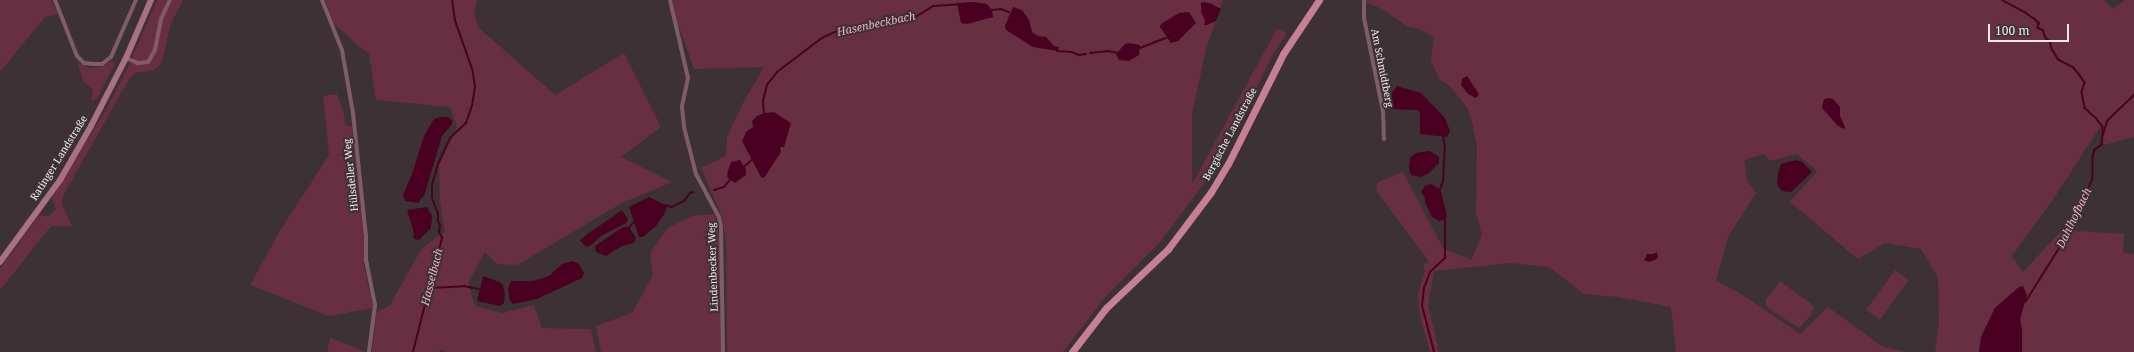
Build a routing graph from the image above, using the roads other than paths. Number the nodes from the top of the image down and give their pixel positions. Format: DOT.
graph roads {
  1 [pos="55,0"];
  2 [pos="136,0"];
  3 [pos="151,0"];
  4 [pos="170,0"];
  5 [pos="322,0"];
  6 [pos="670,0"];
  7 [pos="1319,0"];
  8 [pos="1364,0"];
  9 [pos="126,58"];
  10 [pos="1384,139"];
  11 [pos="0,262"];
  12 [pos="1082,340"];
  13 [pos="369,352"];
  14 [pos="723,352"];
  15 [pos="1072,352"];
  16 [pos="1077,352"];
  1 -- 2 [label="street"];
  3 -- 9 [label="main road, Ratinger Landstraße"];
  4 -- 9 [label="street"];
  5 -- 13 [label="street, Hülsdeller Weg"];
  6 -- 14 [label="street, Lindenbecker Weg"];
  7 -- 12 [label="main road, Bergische Landstraße"];
  8 -- 10 [label="street, Am Schmidtberg"];
  9 -- 11 [label="main road, Ratinger Landstraße"];
  12 -- 15 [label="main road, Bergische Landstraße"];
  12 -- 16 [label="main road, Bergische Landstraße"];
}
